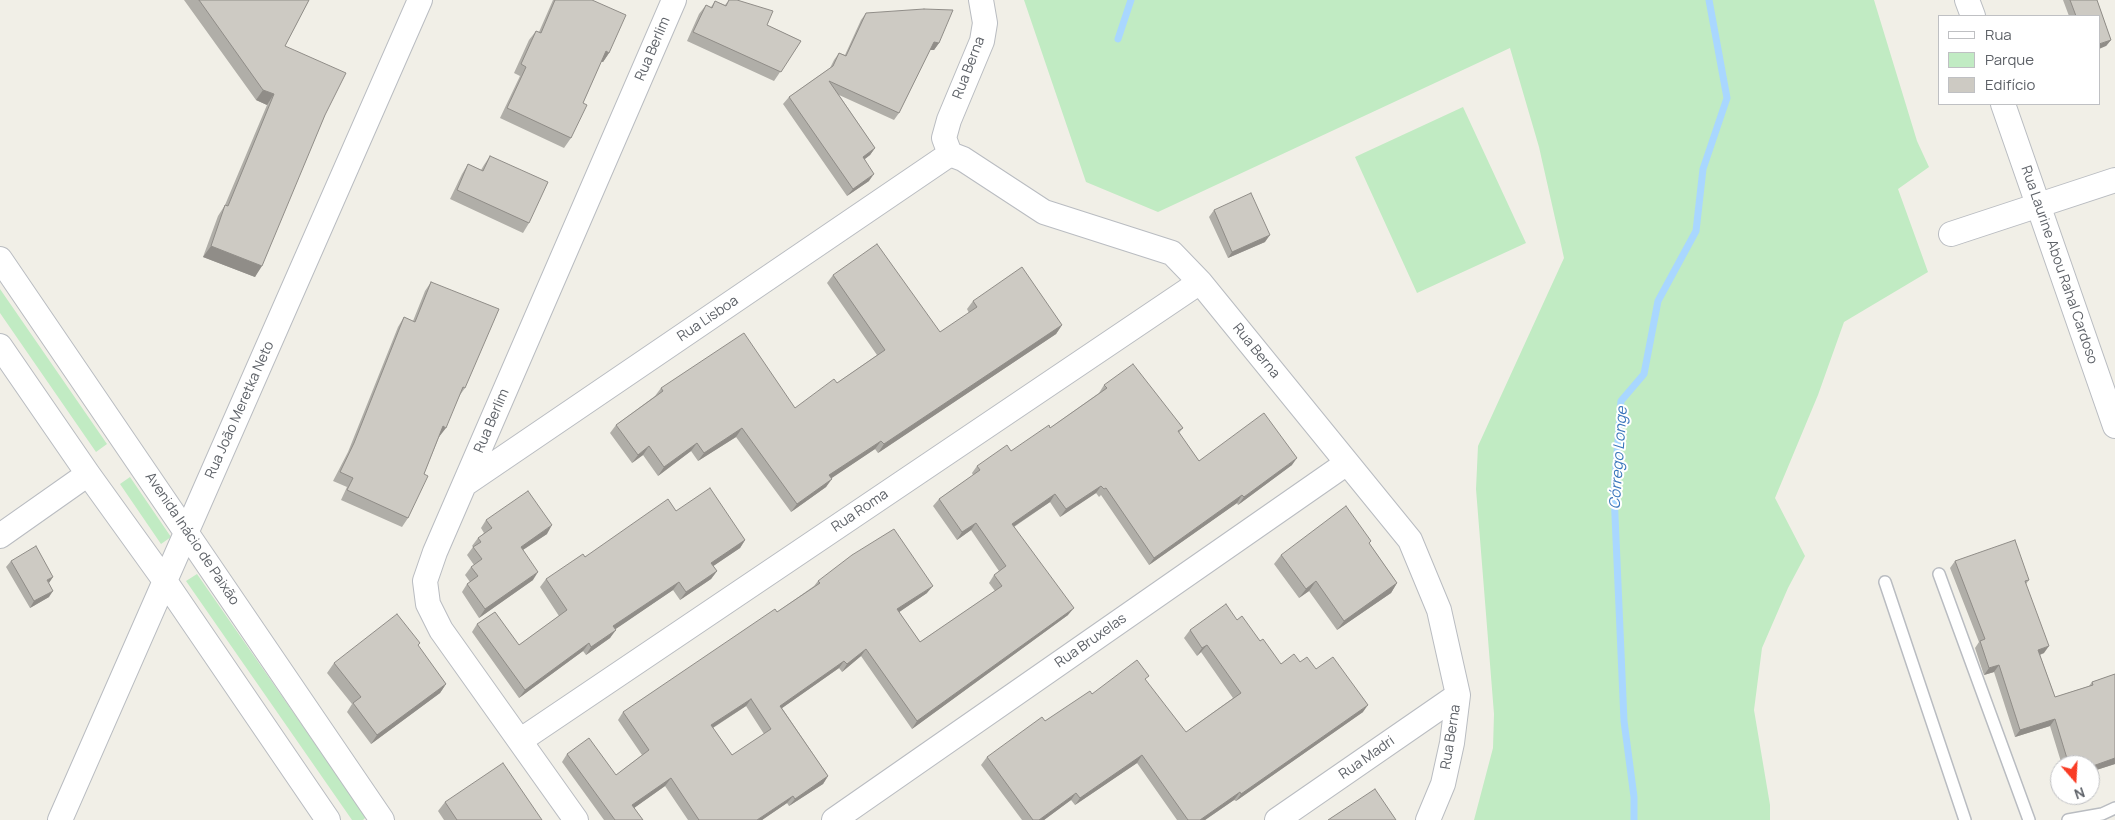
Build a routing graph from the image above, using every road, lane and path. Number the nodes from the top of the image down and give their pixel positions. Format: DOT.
graph roads {
  1 [pos="420,0"];
  2 [pos="674,0"];
  3 [pos="980,0"];
  4 [pos="1967,0"];
  5 [pos="1973,15"];
  6 [pos="2003,105"];
  7 [pos="950,154"];
  8 [pos="2115,180"];
  9 [pos="2038,206"];
  10 [pos="1951,234"];
  11 [pos="0,259"];
  12 [pos="1200,282"];
  13 [pos="0,346"];
  14 [pos="2115,426"];
  15 [pos="1348,463"];
  16 [pos="88,474"];
  17 [pos="465,484"];
  18 [pos="186,531"];
  19 [pos="0,536"];
  20 [pos="1939,574"];
  21 [pos="165,581"];
  22 [pos="1885,582"];
  23 [pos="1458,695"];
  24 [pos="521,740"];
  25 [pos="2115,808"];
  26 [pos="60,820"];
  27 [pos="328,820"];
  28 [pos="382,820"];
  29 [pos="576,820"];
  30 [pos="834,820"];
  31 [pos="1277,820"];
  32 [pos="1428,820"];
  33 [pos="1966,820"];
  34 [pos="2029,820"];
  35 [pos="2068,820"];
  1 -- 18 [label="street, Rua João Meretka Neto"];
  2 -- 17 [label="street, Rua Berlim"];
  3 -- 7 [label="street, Rua Berna"];
  4 -- 5 [label="street"];
  6 -- 9 [label="street, Rua Laurine Abou Rahal Cardoso"];
  7 -- 12 [label="street, Rua Berna"];
  7 -- 17 [label="street, Rua Lisboa"];
  8 -- 9 [label="street"];
  9 -- 10 [label="street"];
  9 -- 14 [label="street, Rua Laurine Abou Rahal Cardoso"];
  11 -- 18 [label="street, Avenida Inácio de Paixão"];
  12 -- 15 [label="street, Rua Berna"];
  12 -- 24 [label="street, Rua Roma"];
  13 -- 16 [label="street"];
  15 -- 23 [label="street, Rua Berna"];
  15 -- 30 [label="street, Rua Bruxelas"];
  16 -- 19 [label="street"];
  16 -- 21 [label="street"];
  17 -- 24 [label="street, Rua Berlim"];
  18 -- 21 [label="street, Rua João Meretka Neto"];
  18 -- 28 [label="street, Avenida Inácio de Paixão"];
  20 -- 34 [label="lane"];
  21 -- 26 [label="street, Rua João Meretka Neto"];
  21 -- 27 [label="street"];
  22 -- 33 [label="lane"];
  23 -- 31 [label="street, Rua Madri"];
  23 -- 32 [label="street, Rua Berna"];
  24 -- 29 [label="street, Rua Berlim"];
  25 -- 35 [label="lane"];
}
